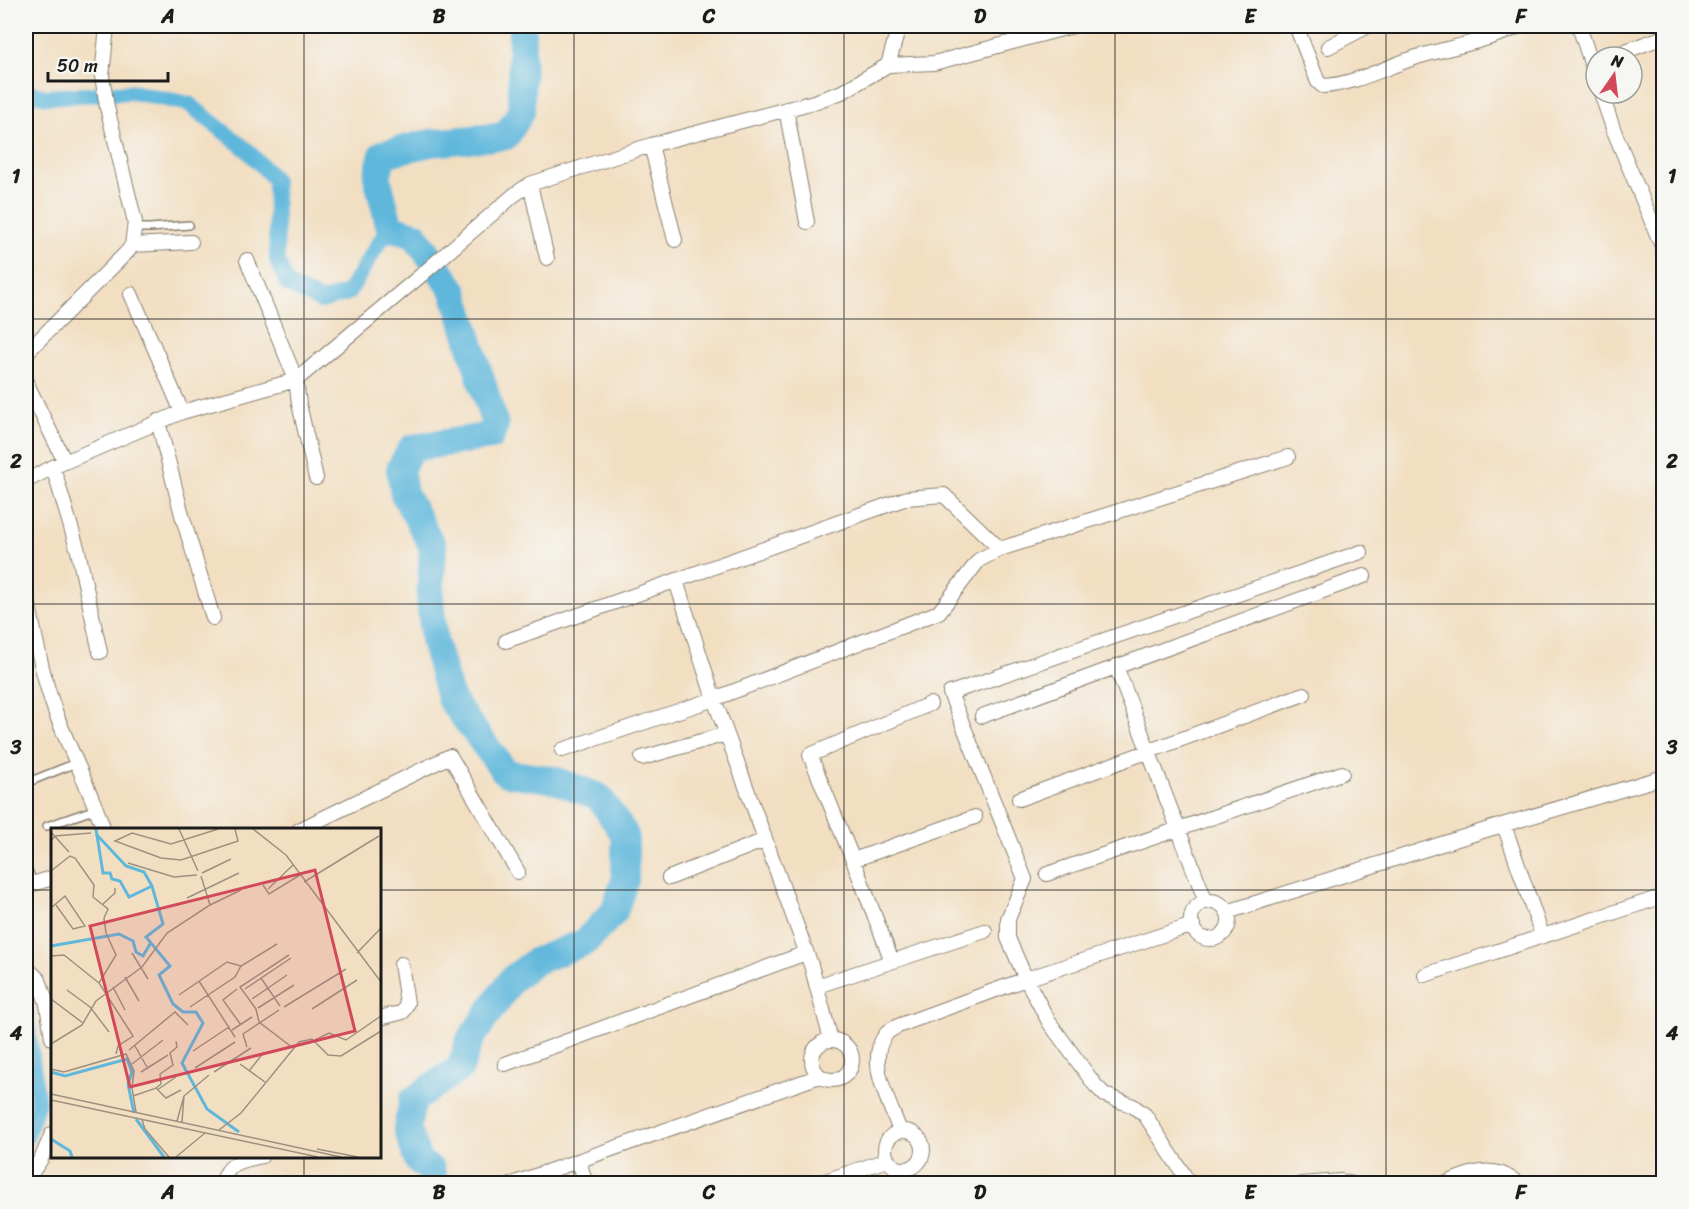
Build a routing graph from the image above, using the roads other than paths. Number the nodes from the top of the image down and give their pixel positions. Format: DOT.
graph roads {
  1 [pos="107,26"];
  2 [pos="899,26"];
  3 [pos="1073,26"];
  4 [pos="1296,26"];
  5 [pos="1368,26"];
  6 [pos="1520,26"];
  7 [pos="1579,26"];
  8 [pos="1664,37"];
  9 [pos="1587,45"];
  10 [pos="1642,45"];
  11 [pos="1328,47"];
  12 [pos="888,65"];
  13 [pos="1605,105"];
  14 [pos="786,109"];
  15 [pos="651,145"];
  16 [pos="530,184"];
  17 [pos="807,222"];
  18 [pos="189,225"];
  19 [pos="135,228"];
  20 [pos="675,240"];
  21 [pos="191,242"];
  22 [pos="132,245"];
  23 [pos="1664,251"];
  24 [pos="547,258"];
  25 [pos="247,260"];
  26 [pos="131,294"];
  27 [pos="26,352"];
  28 [pos="296,380"];
  29 [pos="26,382"];
  30 [pos="182,412"];
  31 [pos="158,421"];
  32 [pos="1288,458"];
  33 [pos="59,464"];
  34 [pos="316,478"];
  35 [pos="26,481"];
  36 [pos="1000,549"];
  37 [pos="1361,552"];
  38 [pos="1364,576"];
  39 [pos="676,580"];
  40 [pos="26,590"];
  41 [pos="213,618"];
  42 [pos="506,641"];
  43 [pos="100,652"];
  44 [pos="1116,666"];
  45 [pos="1304,694"];
  46 [pos="714,699"];
  47 [pos="930,704"];
  48 [pos="982,716"];
  49 [pos="726,734"];
  50 [pos="562,750"];
  51 [pos="1149,751"];
  52 [pos="642,758"];
  53 [pos="76,763"];
  54 [pos="1342,773"];
  55 [pos="1664,777"];
  56 [pos="26,783"];
  57 [pos="1019,799"];
  58 [pos="97,809"];
  59 [pos="975,817"];
  60 [pos="1504,825"];
  61 [pos="47,826"];
  62 [pos="104,828"];
  63 [pos="303,828"];
  64 [pos="1178,829"];
  65 [pos="765,840"];
  66 [pos="854,860"];
  67 [pos="26,865"];
  68 [pos="518,872"];
  69 [pos="1047,874"];
  70 [pos="51,878"];
  71 [pos="669,878"];
  72 [pos="29,885"];
  73 [pos="1664,896"];
  74 [pos="1206,902"];
  75 [pos="1227,912"];
  76 [pos="1192,925"];
  77 [pos="986,931"];
  78 [pos="1542,935"];
  79 [pos="806,953"];
  80 [pos="892,962"];
  81 [pos="401,964"];
  82 [pos="26,967"];
  83 [pos="1425,975"];
  84 [pos="1026,979"];
  85 [pos="817,986"];
  86 [pos="381,1018"];
  87 [pos="51,1031"];
  88 [pos="831,1040"];
  89 [pos="505,1064"];
  90 [pos="820,1076"];
  91 [pos="900,1131"];
  92 [pos="51,1136"];
  93 [pos="253,1158"];
  94 [pos="886,1160"];
  95 [pos="579,1161"];
  96 [pos="552,1170"];
  97 [pos="26,1181"];
  98 [pos="222,1184"];
  99 [pos="512,1184"];
  100 [pos="557,1184"];
  101 [pos="586,1184"];
  102 [pos="816,1184"];
  103 [pos="1190,1184"];
  104 [pos="1301,1184"];
  105 [pos="1352,1184"];
  106 [pos="1444,1184"];
  107 [pos="1520,1184"];
  1 -- 19 [label="street"];
  2 -- 12 [label="street"];
  3 -- 12 [label="street"];
  4 -- 6 [label="street"];
  5 -- 11 [label="street"];
  7 -- 9 [label="street"];
  8 -- 10 [label="street"];
  12 -- 14 [label="street"];
  13 -- 23 [label="street"];
  14 -- 15 [label="street"];
  14 -- 17 [label="street"];
  15 -- 16 [label="street"];
  15 -- 20 [label="street"];
  16 -- 24 [label="street"];
  16 -- 28 [label="street"];
  18 -- 19 [label="lane"];
  19 -- 22 [label="street"];
  21 -- 22 [label="street"];
  22 -- 27 [label="street"];
  25 -- 28 [label="street"];
  26 -- 30 [label="street"];
  28 -- 30 [label="street"];
  28 -- 34 [label="street"];
  29 -- 33 [label="street"];
  30 -- 31 [label="street"];
  31 -- 33 [label="street"];
  31 -- 41 [label="street"];
  32 -- 36 [label="street"];
  33 -- 35 [label="street"];
  33 -- 43 [label="street"];
  36 -- 39 [label="street"];
  36 -- 46 [label="street"];
  37 -- 84 [label="street"];
  38 -- 44 [label="street"];
  39 -- 42 [label="street"];
  39 -- 46 [label="street"];
  40 -- 53 [label="street"];
  44 -- 48 [label="street"];
  44 -- 51 [label="street"];
  45 -- 51 [label="street"];
  46 -- 49 [label="street"];
  46 -- 50 [label="street"];
  47 -- 66 [label="street"];
  49 -- 52 [label="street"];
  49 -- 65 [label="street"];
  51 -- 57 [label="street"];
  51 -- 64 [label="street"];
  53 -- 56 [label="lane"];
  53 -- 58 [label="street"];
  54 -- 64 [label="street"];
  55 -- 60 [label="street"];
  58 -- 61 [label="lane"];
  58 -- 62 [label="street"];
  59 -- 66 [label="street"];
  60 -- 75 [label="street"];
  60 -- 78 [label="street"];
  63 -- 68 [label="street"];
  64 -- 69 [label="street"];
  64 -- 74 [label="street"];
  65 -- 71 [label="street"];
  65 -- 79 [label="street"];
  66 -- 80 [label="street"];
  67 -- 72 [label="lane"];
  70 -- 72 [label="street"];
  73 -- 78 [label="street"];
  74 -- 75 [label="street"];
  74 -- 76 [label="street"];
  75 -- 76 [label="street"];
  76 -- 84 [label="street"];
  77 -- 80 [label="street"];
  78 -- 83 [label="street"];
  79 -- 85 [label="street"];
  79 -- 89 [label="street"];
  80 -- 85 [label="street"];
  81 -- 86 [label="street"];
  82 -- 87 [label="street"];
  84 -- 91 [label="street"];
  84 -- 103 [label="street"];
  85 -- 88 [label="street"];
  88 -- 90 [label="street"];
  88 -- 90 [label="street"];
  90 -- 95 [label="street"];
  91 -- 94 [label="street"];
  91 -- 94 [label="street"];
  92 -- 97 [label="street"];
  93 -- 98 [label="street"];
  94 -- 102 [label="street"];
  95 -- 96 [label="street"];
  95 -- 101 [label="street"];
  96 -- 99 [label="street"];
  96 -- 100 [label="street"];
  104 -- 105 [label="street"];
  106 -- 107 [label="street"];
}
